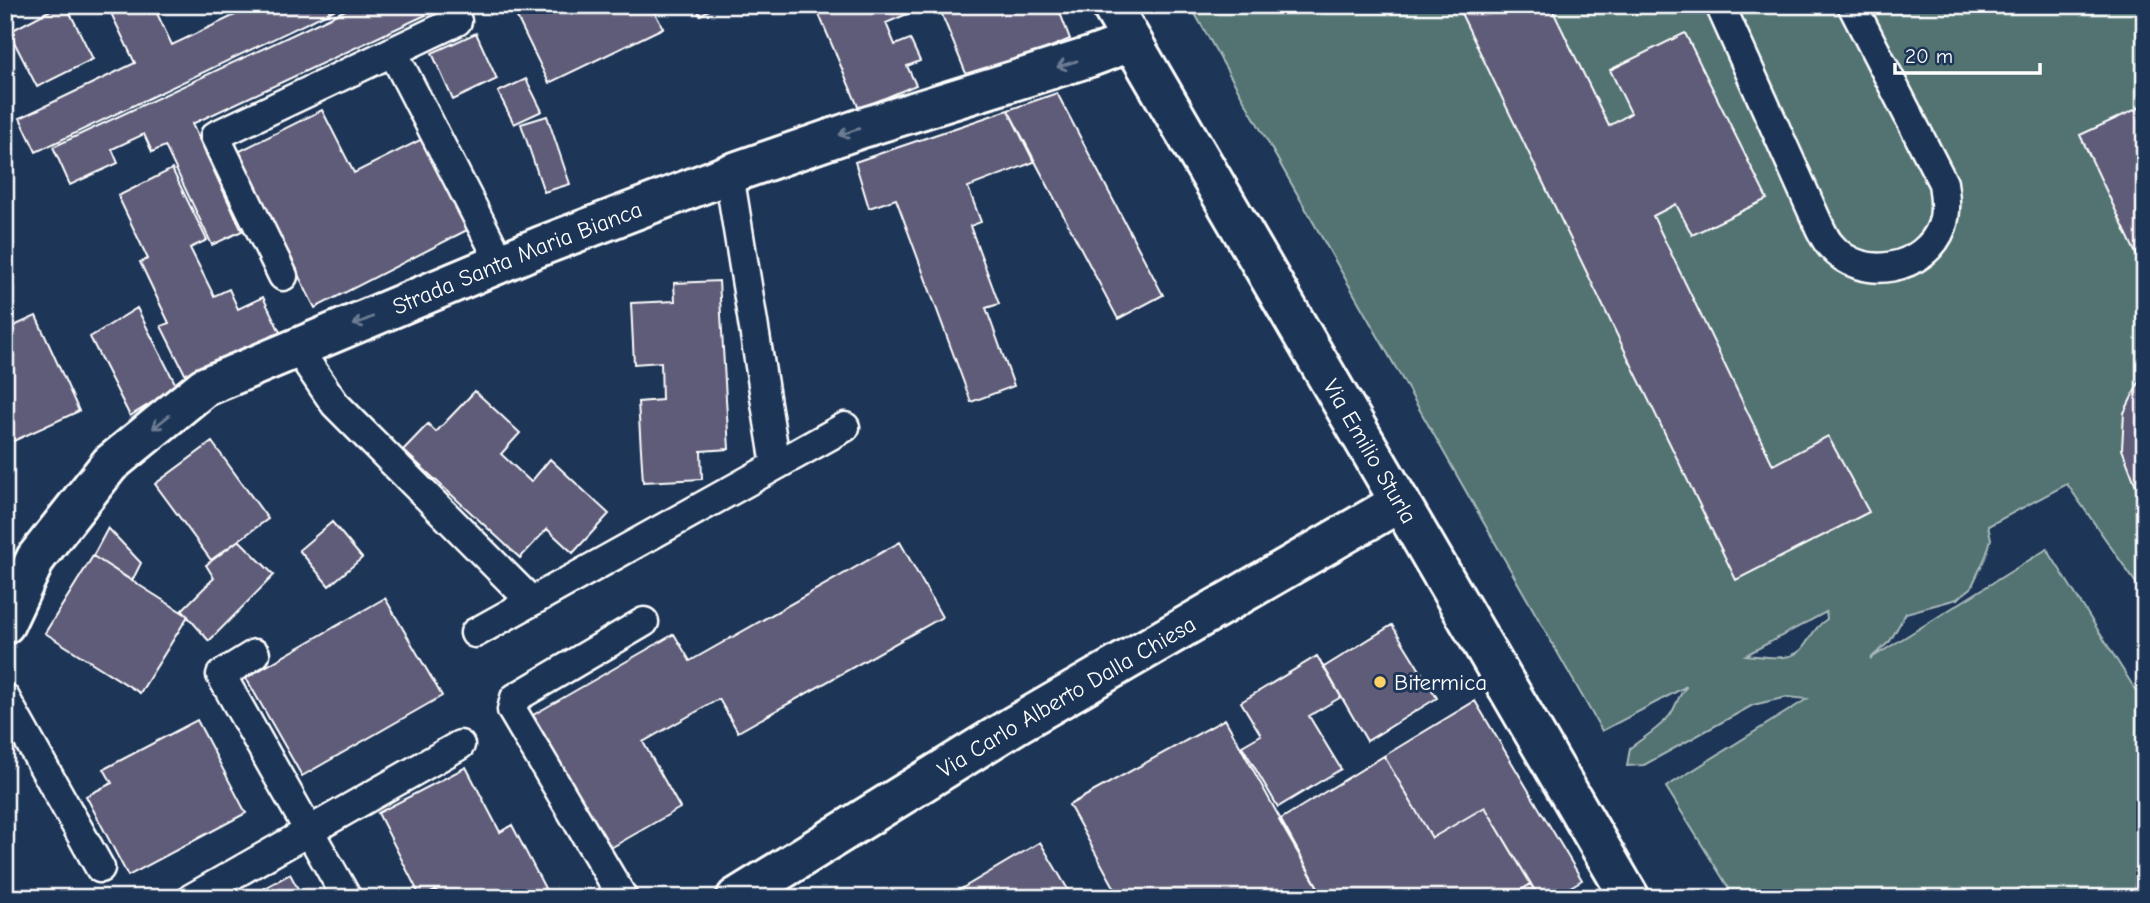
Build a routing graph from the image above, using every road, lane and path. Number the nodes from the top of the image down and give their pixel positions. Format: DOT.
graph roads {
  1 [pos="1111,5"];
  2 [pos="1720,5"];
  3 [pos="1852,5"];
  4 [pos="457,21"];
  5 [pos="1131,41"];
  6 [pos="393,52"];
  7 [pos="729,174"];
  8 [pos="500,263"];
  9 [pos="284,276"];
  10 [pos="297,348"];
  11 [pos="845,427"];
  12 [pos="776,465"];
  13 [pos="1400,502"];
  14 [pos="531,601"];
  15 [pos="644,622"];
  16 [pos="5,624"];
  17 [pos="475,633"];
  18 [pos="255,654"];
  19 [pos="5,698"];
  20 [pos="460,745"];
  21 [pos="309,831"];
  22 [pos="100,868"];
  23 [pos="192,898"];
  24 [pos="347,898"];
  25 [pos="622,898"];
  26 [pos="736,898"];
  27 [pos="1630,898"];
  1 -- 5 [label="street, Via Emilio Sturla"];
  2 -- 3 [label="lane"];
  4 -- 6 [label="lane"];
  5 -- 7 [label="street, Strada Santa Maria Bianca, one-way"];
  5 -- 13 [label="street, Via Emilio Sturla"];
  6 -- 8 [label="lane"];
  6 -- 9 [label="lane"];
  7 -- 8 [label="street, Strada Santa Maria Bianca"];
  7 -- 12 [label="lane"];
  8 -- 10 [label="street, Strada Santa Maria Bianca, one-way"];
  10 -- 14 [label="lane"];
  10 -- 16 [label="street, Strada Santa Maria Bianca, one-way"];
  11 -- 12 [label="lane"];
  12 -- 14 [label="lane"];
  13 -- 26 [label="street, Via Carlo Alberto Dalla Chiesa"];
  13 -- 27 [label="street, Via Emilio Sturla"];
  14 -- 17 [label="lane"];
  15 -- 25 [label="lane"];
  18 -- 21 [label="lane"];
  19 -- 22 [label="lane"];
  20 -- 21 [label="lane"];
  21 -- 23 [label="lane"];
  21 -- 24 [label="lane"];
}
